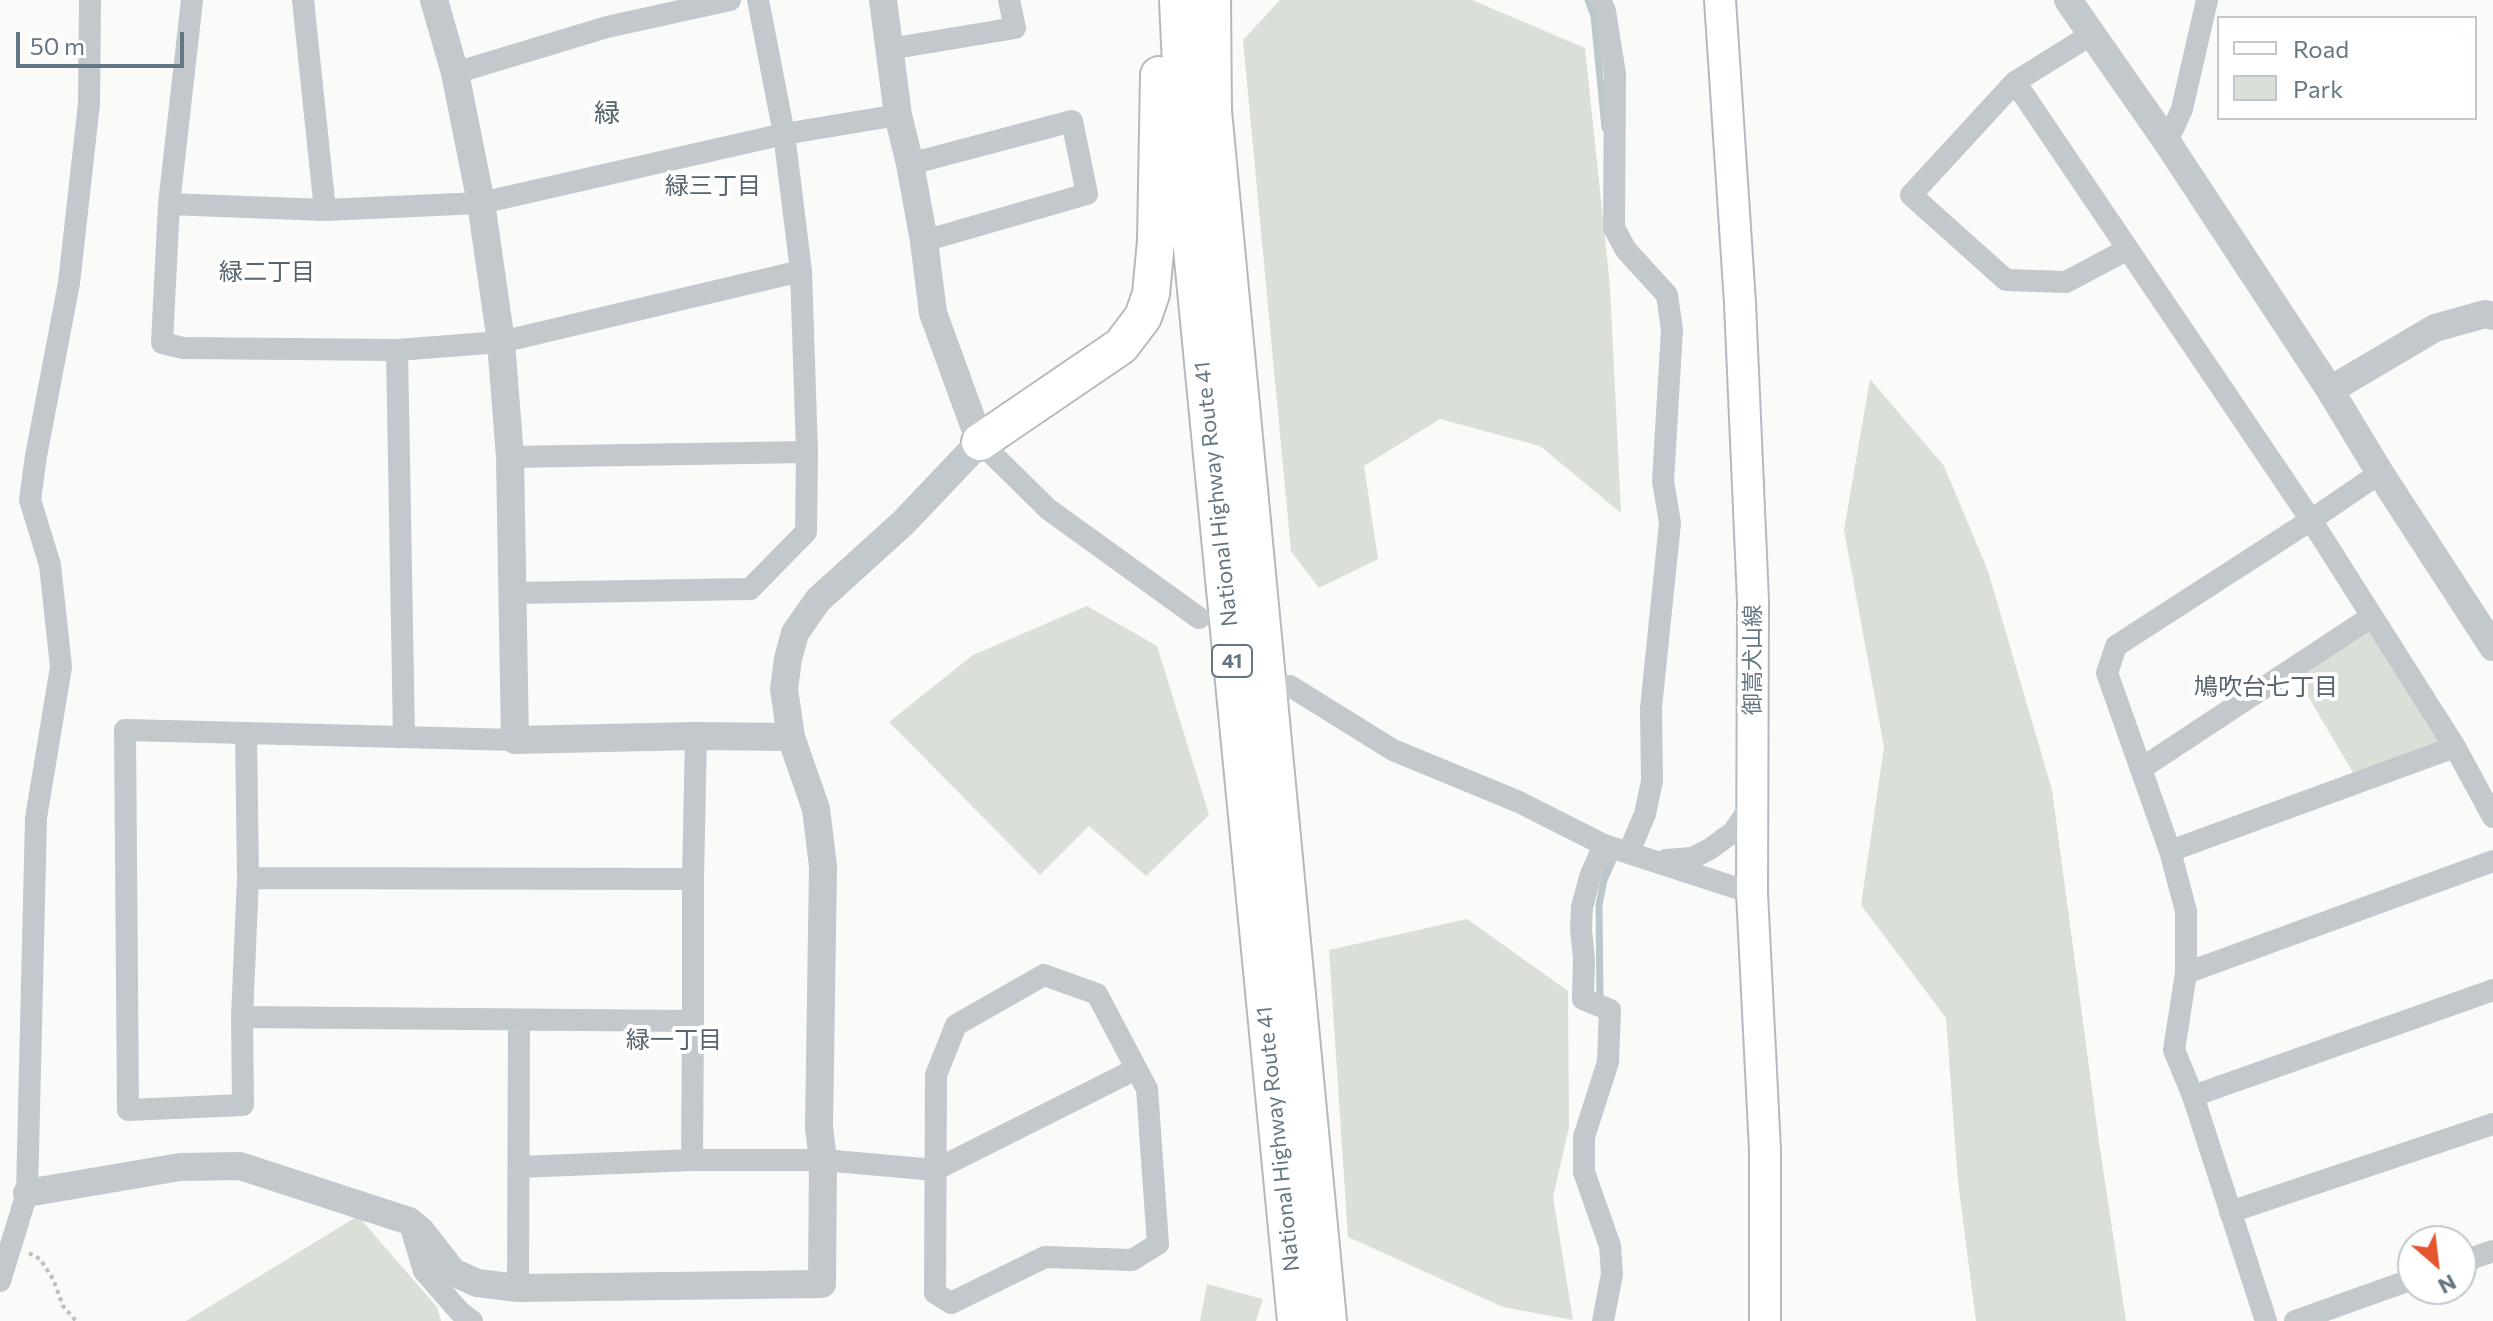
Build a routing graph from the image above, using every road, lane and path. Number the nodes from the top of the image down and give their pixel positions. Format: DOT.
graph roads {
  1 [pos="90,0"];
  2 [pos="192,0"];
  3 [pos="303,0"];
  4 [pos="434,0"];
  5 [pos="730,0"];
  6 [pos="758,0"];
  7 [pos="883,0"];
  8 [pos="1009,0"];
  9 [pos="1159,0"];
  10 [pos="1178,0"];
  11 [pos="1212,0"];
  12 [pos="1600,0"];
  13 [pos="1720,0"];
  14 [pos="2068,0"];
  15 [pos="2207,0"];
  16 [pos="2092,34"];
  17 [pos="889,49"];
  18 [pos="455,73"];
  19 [pos="2015,82"];
  20 [pos="898,115"];
  21 [pos="784,134"];
  22 [pos="2167,142"];
  23 [pos="910,164"];
  24 [pos="481,203"];
  25 [pos="169,204"];
  26 [pos="325,210"];
  27 [pos="924,241"];
  28 [pos="2128,249"];
  29 [pos="801,271"];
  30 [pos="2493,316"];
  31 [pos="501,342"];
  32 [pos="397,350"];
  33 [pos="2330,390"];
  34 [pos="980,442"];
  35 [pos="807,452"];
  36 [pos="510,457"];
  37 [pos="2380,473"];
  38 [pos="2311,520"];
  39 [pos="514,593"];
  40 [pos="2371,617"];
  41 [pos="1199,618"];
  42 [pos="2493,647"];
  43 [pos="1290,686"];
  44 [pos="246,733"];
  45 [pos="696,736"];
  46 [pos="404,737"];
  47 [pos="791,737"];
  48 [pos="515,740"];
  49 [pos="2455,747"];
  50 [pos="2142,768"];
  51 [pos="1752,805"];
  52 [pos="2493,817"];
  53 [pos="1604,845"];
  54 [pos="2170,851"];
  55 [pos="1629,852"];
  56 [pos="1656,861"];
  57 [pos="2493,861"];
  58 [pos="248,878"];
  59 [pos="693,879"];
  60 [pos="1752,893"];
  61 [pos="2186,973"];
  62 [pos="2493,990"];
  63 [pos="242,1017"];
  64 [pos="519,1021"];
  65 [pos="693,1021"];
  66 [pos="1136,1069"];
  67 [pos="2193,1096"];
  68 [pos="2493,1124"];
  69 [pos="692,1160"];
  70 [pos="823,1160"];
  71 [pos="519,1167"];
  72 [pos="935,1170"];
  73 [pos="27,1193"];
  74 [pos="2230,1212"];
  75 [pos="409,1221"];
  76 [pos="13,1234"];
  77 [pos="0,1281"];
  78 [pos="2397,1285"];
  79 [pos="518,1288"];
  80 [pos="76,1321"];
  81 [pos="472,1321"];
  82 [pos="1296,1321"];
  83 [pos="1328,1321"];
  84 [pos="1603,1321"];
  85 [pos="1765,1321"];
  86 [pos="2266,1321"];
  87 [pos="2295,1321"];
  1 -- 73 [label="street"];
  2 -- 25 [label="street"];
  3 -- 26 [label="street"];
  4 -- 18 [label="street"];
  5 -- 18 [label="street"];
  6 -- 21 [label="street"];
  7 -- 17 [label="street"];
  8 -- 17 [label="street"];
  9 -- 34 [label="highway"];
  10 -- 82 [label="highway, National Highway Route 41 / 41"];
  11 -- 83 [label="highway, National Highway Route 41 / 41"];
  12 -- 55 [label="street"];
  13 -- 51 [label="main road, 御嵩犬山線"];
  14 -- 16 [label="street"];
  15 -- 22 [label="street"];
  16 -- 19 [label="street"];
  16 -- 22 [label="street"];
  17 -- 20 [label="street"];
  18 -- 24 [label="street"];
  19 -- 28 [label="street"];
  19 -- 28 [label="street"];
  20 -- 21 [label="street"];
  20 -- 23 [label="street"];
  21 -- 24 [label="street"];
  21 -- 29 [label="street"];
  22 -- 33 [label="street"];
  23 -- 27 [label="street"];
  23 -- 27 [label="street"];
  24 -- 26 [label="street"];
  24 -- 31 [label="street"];
  25 -- 26 [label="street"];
  25 -- 32 [label="street"];
  27 -- 34 [label="street"];
  28 -- 38 [label="street"];
  29 -- 31 [label="street"];
  29 -- 35 [label="street"];
  30 -- 33 [label="street"];
  31 -- 32 [label="street"];
  31 -- 36 [label="street"];
  32 -- 46 [label="street"];
  33 -- 37 [label="street"];
  34 -- 41 [label="street"];
  34 -- 47 [label="street"];
  35 -- 36 [label="street"];
  35 -- 39 [label="street"];
  36 -- 39 [label="street"];
  37 -- 38 [label="street"];
  37 -- 42 [label="street"];
  38 -- 40 [label="street"];
  38 -- 50 [label="street"];
  39 -- 48 [label="street"];
  40 -- 49 [label="street"];
  40 -- 50 [label="street"];
  43 -- 53 [label="street"];
  44 -- 46 [label="street"];
  44 -- 58 [label="street"];
  44 -- 63 [label="street"];
  45 -- 47 [label="street"];
  45 -- 48 [label="street"];
  45 -- 59 [label="street"];
  46 -- 48 [label="street"];
  47 -- 70 [label="street"];
  49 -- 52 [label="street"];
  49 -- 54 [label="street"];
  50 -- 54 [label="street"];
  51 -- 56 [label="street"];
  51 -- 60 [label="main road, 御嵩犬山線"];
  53 -- 55 [label="street"];
  53 -- 84 [label="street"];
  54 -- 61 [label="street"];
  55 -- 56 [label="street"];
  56 -- 60 [label="street"];
  57 -- 61 [label="street"];
  58 -- 59 [label="street"];
  58 -- 63 [label="street"];
  59 -- 65 [label="street"];
  60 -- 85 [label="main road, 御嵩犬山線"];
  61 -- 67 [label="street"];
  62 -- 67 [label="street"];
  63 -- 64 [label="street"];
  64 -- 65 [label="street"];
  64 -- 71 [label="street"];
  65 -- 69 [label="street"];
  66 -- 72 [label="street"];
  66 -- 72 [label="street"];
  66 -- 72 [label="street"];
  67 -- 74 [label="street"];
  68 -- 74 [label="street"];
  69 -- 70 [label="street"];
  69 -- 71 [label="street"];
  70 -- 72 [label="street"];
  70 -- 79 [label="street"];
  71 -- 79 [label="street"];
  73 -- 75 [label="street"];
  73 -- 76 [label="street"];
  74 -- 86 [label="street"];
  75 -- 79 [label="street"];
  75 -- 81 [label="street"];
  76 -- 77 [label="street"];
  76 -- 80 [label="path"];
  78 -- 87 [label="street"];
}
